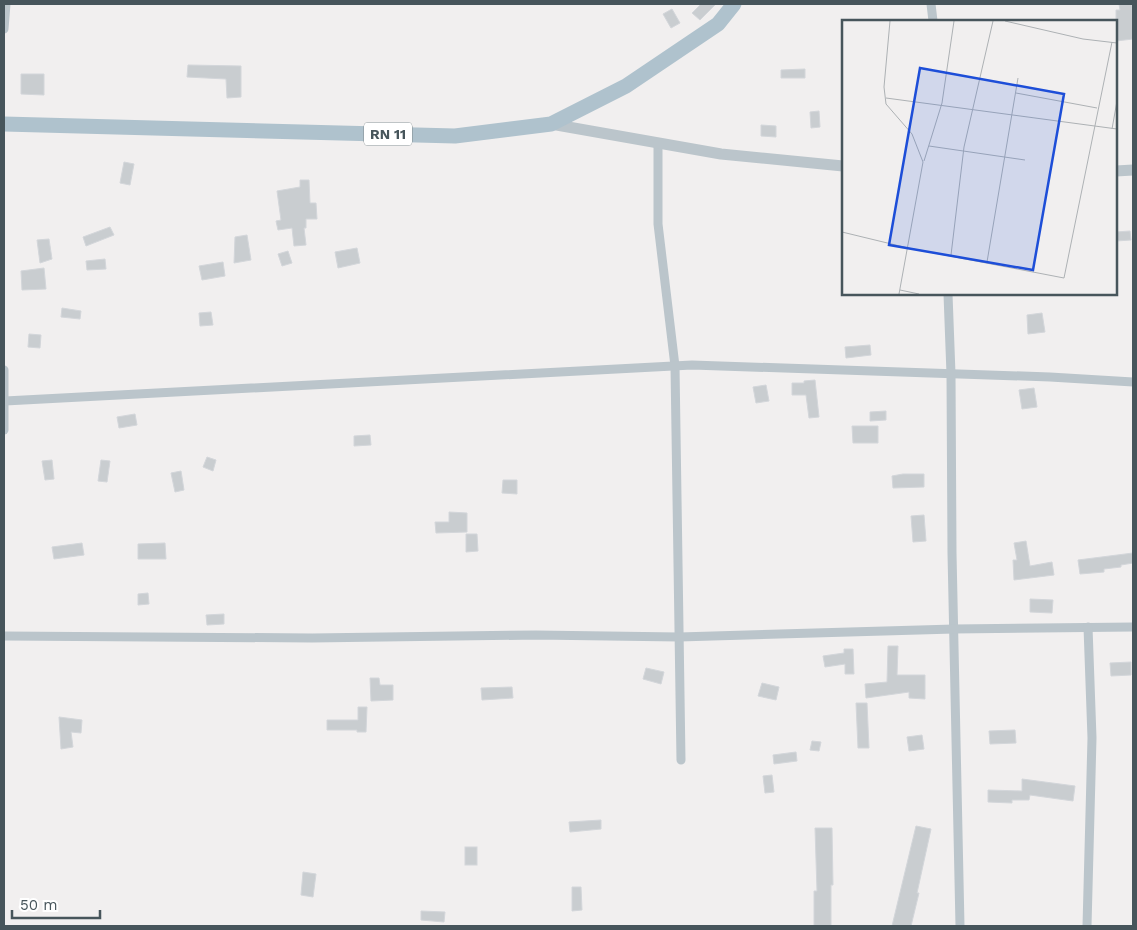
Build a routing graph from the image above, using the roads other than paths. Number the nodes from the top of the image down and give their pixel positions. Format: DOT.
graph roads {
  1 [pos="6,4"];
  2 [pos="734,4"];
  3 [pos="931,4"];
  4 [pos="933,20"];
  5 [pos="4,29"];
  6 [pos="4,124"];
  7 [pos="551,124"];
  8 [pos="658,143"];
  9 [pos="842,166"];
  10 [pos="1133,170"];
  11 [pos="1117,171"];
  12 [pos="948,295"];
  13 [pos="675,366"];
  14 [pos="4,370"];
  15 [pos="951,374"];
  16 [pos="1133,382"];
  17 [pos="5,401"];
  18 [pos="4,430"];
  19 [pos="1133,627"];
  20 [pos="1088,628"];
  21 [pos="954,629"];
  22 [pos="4,636"];
  23 [pos="680,637"];
  24 [pos="682,760"];
  25 [pos="960,926"];
  26 [pos="1087,926"];
  1 -- 5 [label="street"];
  2 -- 7 [label="main road, RN 11"];
  3 -- 4 [label="street"];
  6 -- 7 [label="main road, RN 11"];
  7 -- 8 [label="street"];
  8 -- 9 [label="street"];
  8 -- 13 [label="street"];
  10 -- 11 [label="street"];
  12 -- 15 [label="street"];
  13 -- 15 [label="street"];
  13 -- 17 [label="street"];
  13 -- 23 [label="street"];
  14 -- 17 [label="street"];
  15 -- 16 [label="street"];
  15 -- 21 [label="street"];
  17 -- 18 [label="street"];
  19 -- 20 [label="street"];
  20 -- 21 [label="street"];
  20 -- 26 [label="street"];
  21 -- 23 [label="street"];
  21 -- 25 [label="street"];
  22 -- 23 [label="street"];
  23 -- 24 [label="street"];
}
